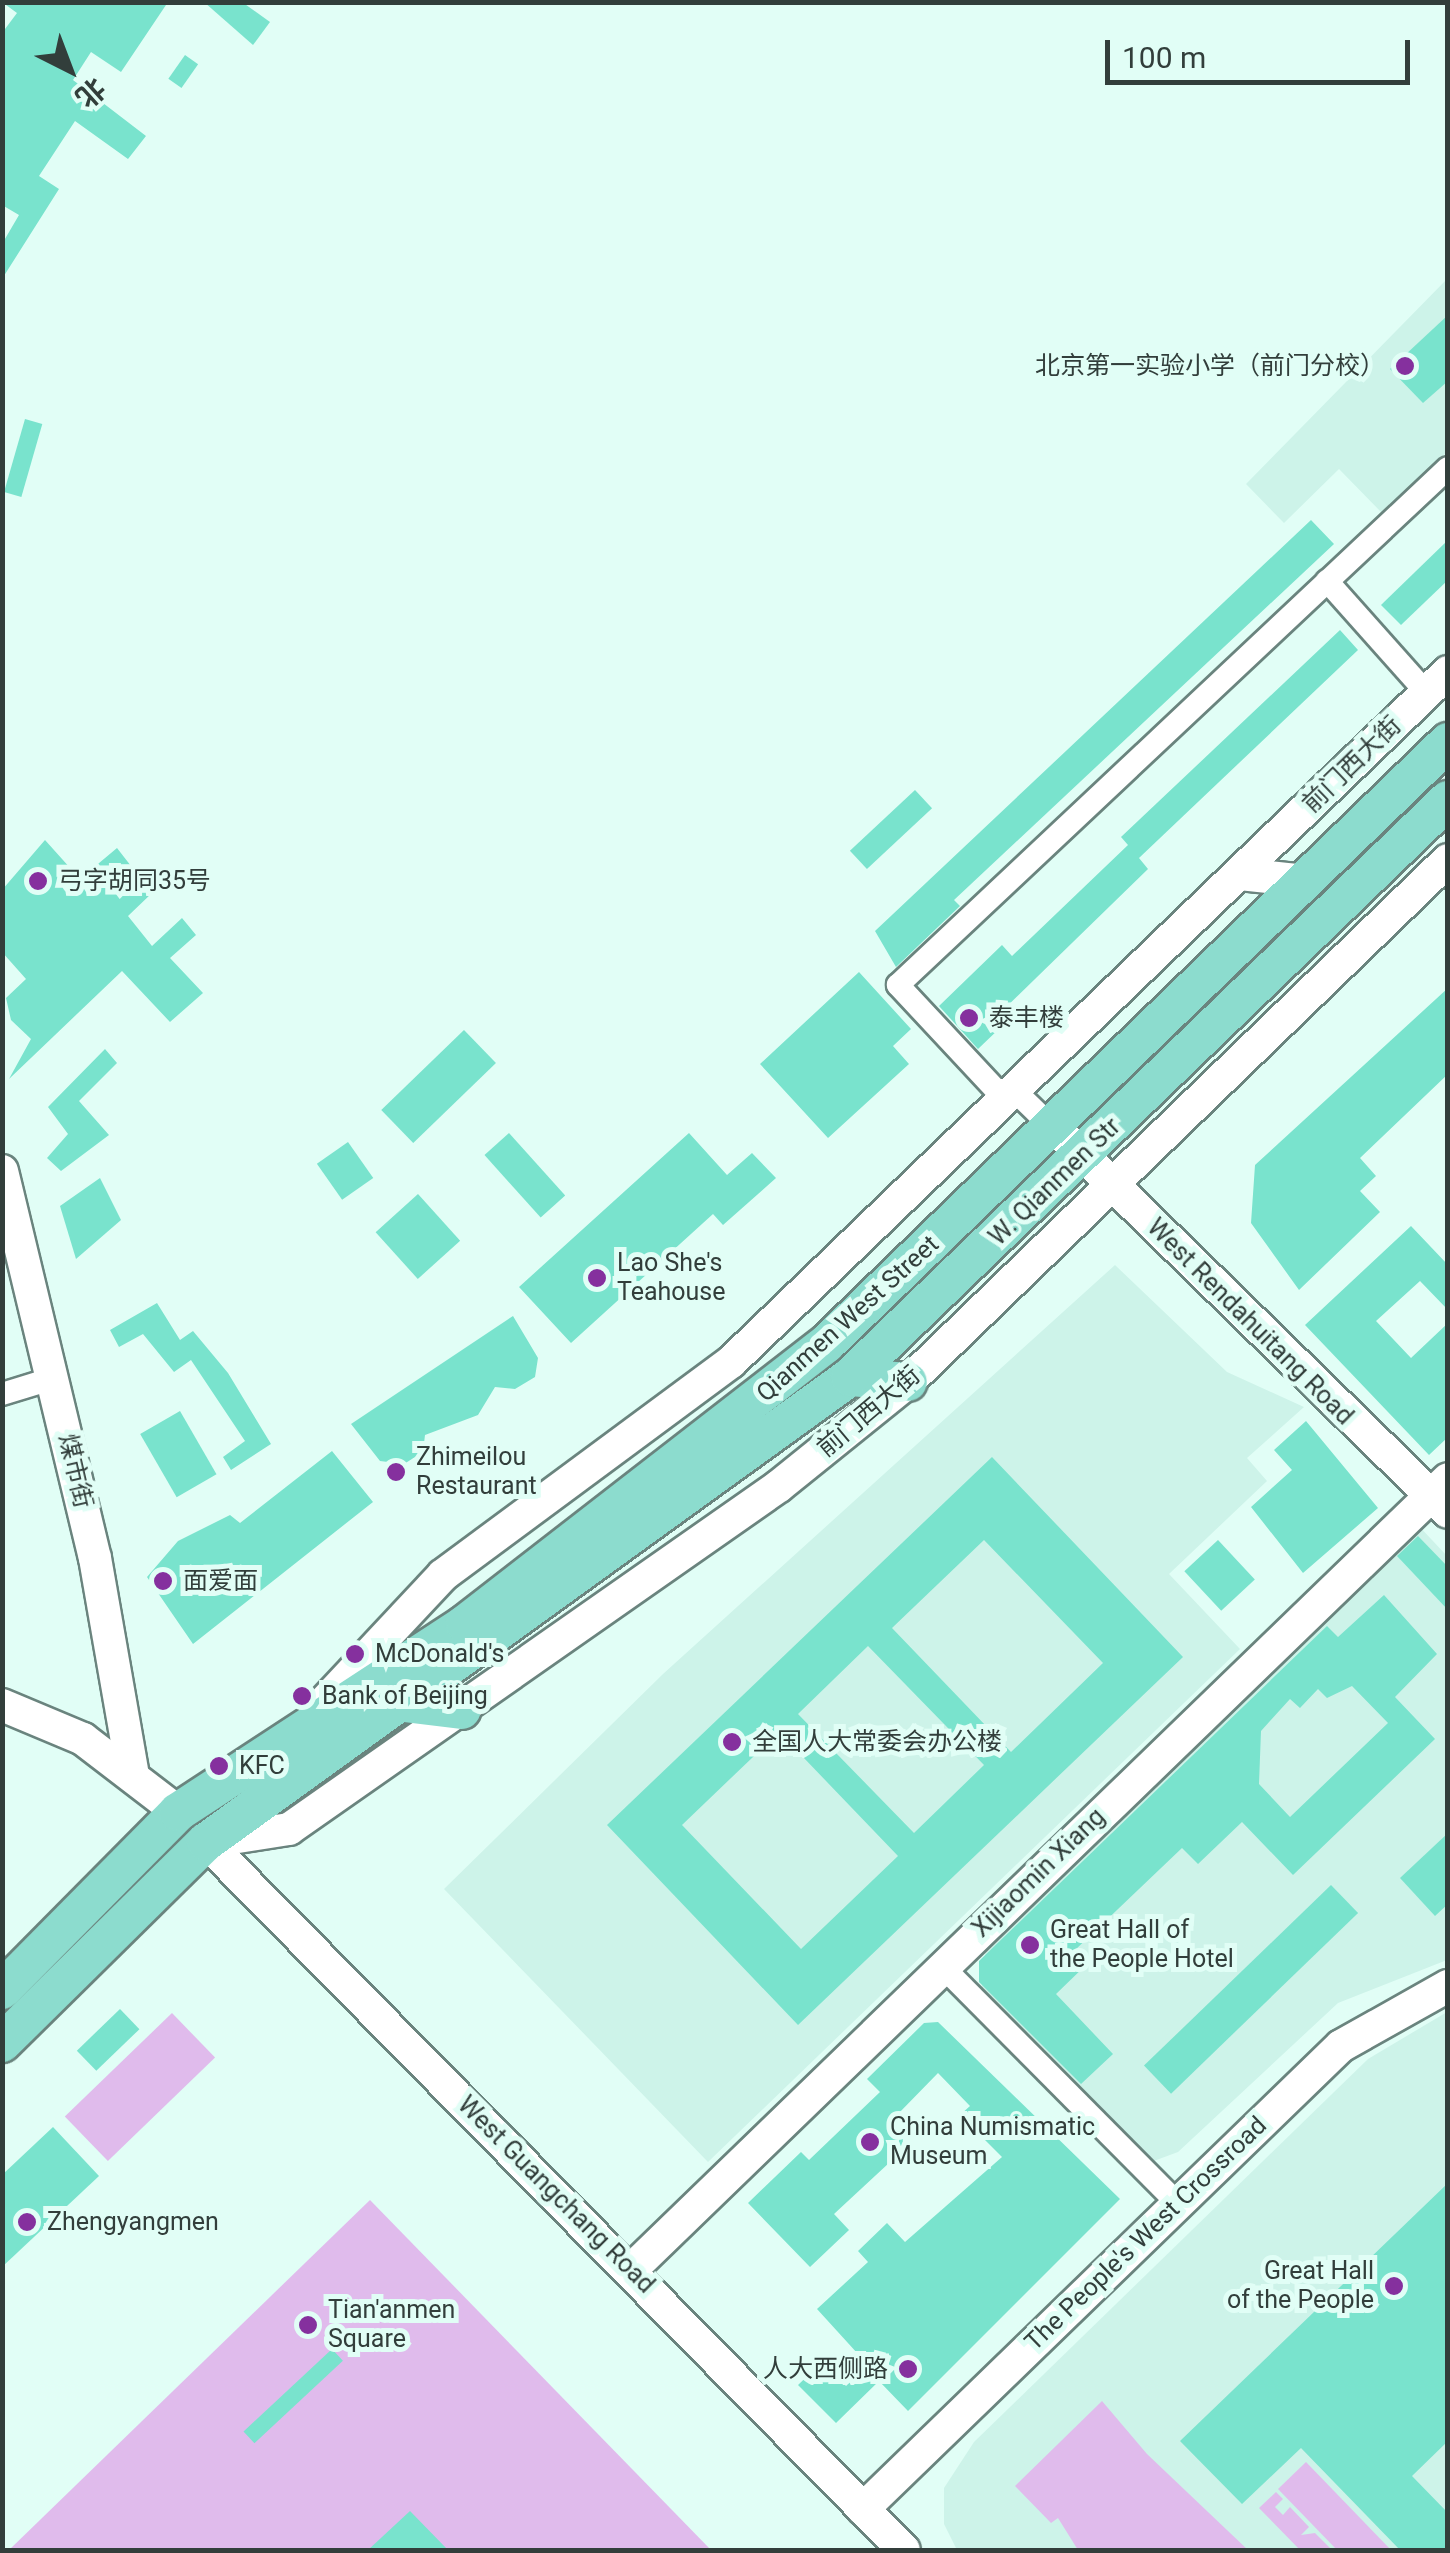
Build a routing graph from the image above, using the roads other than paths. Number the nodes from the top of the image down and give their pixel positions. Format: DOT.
graph roads {
  1 [pos="1448,468"];
  2 [pos="1328,580"];
  3 [pos="1437,682"];
  4 [pos="1448,742"];
  5 [pos="1448,800"];
  6 [pos="1448,860"];
  7 [pos="1240,874"];
  8 [pos="1306,881"];
  9 [pos="1017,1093"];
  10 [pos="1054,1129"];
  11 [pos="1083,1155"];
  12 [pos="2,1171"];
  13 [pos="1114,1187"];
  14 [pos="850,1377"];
  15 [pos="54,1378"];
  16 [pos="908,1382"];
  17 [pos="2,1394"];
  18 [pos="1441,1495"];
  19 [pos="404,1703"];
  20 [pos="2,1705"];
  21 [pos="462,1710"];
  22 [pos="282,1746"];
  23 [pos="133,1775"];
  24 [pos="178,1812"];
  25 [pos="206,1842"];
  26 [pos="943,1967"];
  27 [pos="1448,1986"];
  28 [pos="2,1990"];
  29 [pos="2,2042"];
  30 [pos="1176,2202"];
  31 [pos="631,2270"];
  32 [pos="864,2509"];
  33 [pos="904,2550"];
  1 -- 2 [label="street"];
  2 -- 3 [label="street"];
  2 -- 9 [label="street"];
  3 -- 7 [label="street, 前门西大街"];
  4 -- 8 [label="main road, Qianmen West Street"];
  5 -- 11 [label="main road, W. Qianmen Str"];
  6 -- 13 [label="street, 前门西大街"];
  7 -- 8 [label="street"];
  7 -- 9 [label="street, 前门西大街"];
  8 -- 10 [label="main road, Qianmen West Street"];
  9 -- 10 [label="street"];
  9 -- 22 [label="street, 前门西大街"];
  10 -- 11 [label="street, West Rendahuitang Road"];
  10 -- 22 [label="main road, Qianmen West Street"];
  11 -- 13 [label="street, West Rendahuitang Road"];
  11 -- 14 [label="main road, W. Qianmen Str"];
  12 -- 15 [label="street, 煤市街"];
  13 -- 16 [label="street, 前门西大街"];
  13 -- 18 [label="street, West Rendahuitang Road"];
  14 -- 16 [label="main road"];
  14 -- 19 [label="main road, Qianmen West Street"];
  15 -- 17 [label="street"];
  15 -- 23 [label="street, 煤市街"];
  16 -- 21 [label="street, 前门西大街"];
  18 -- 26 [label="street, Xijiaomin Xiang"];
  19 -- 21 [label="main road"];
  19 -- 25 [label="main road, Qianmen West Street"];
  20 -- 23 [label="street"];
  21 -- 25 [label="street, 前门西大街"];
  22 -- 24 [label="main road, Qianmen West Street"];
  23 -- 24 [label="street"];
  24 -- 25 [label="main road"];
  24 -- 28 [label="main road, Qianmen West Street"];
  25 -- 29 [label="main road, Qianmen West Street"];
  25 -- 31 [label="street, West Guangchang Road"];
  26 -- 30 [label="street"];
  26 -- 31 [label="street, Xijiaomin Xiang"];
  27 -- 30 [label="street, The People's West Crossroad"];
  30 -- 32 [label="street, The People's West Crossroad"];
  31 -- 32 [label="street, West Guangchang Road"];
  32 -- 33 [label="street, West Guangchang Road"];
}
